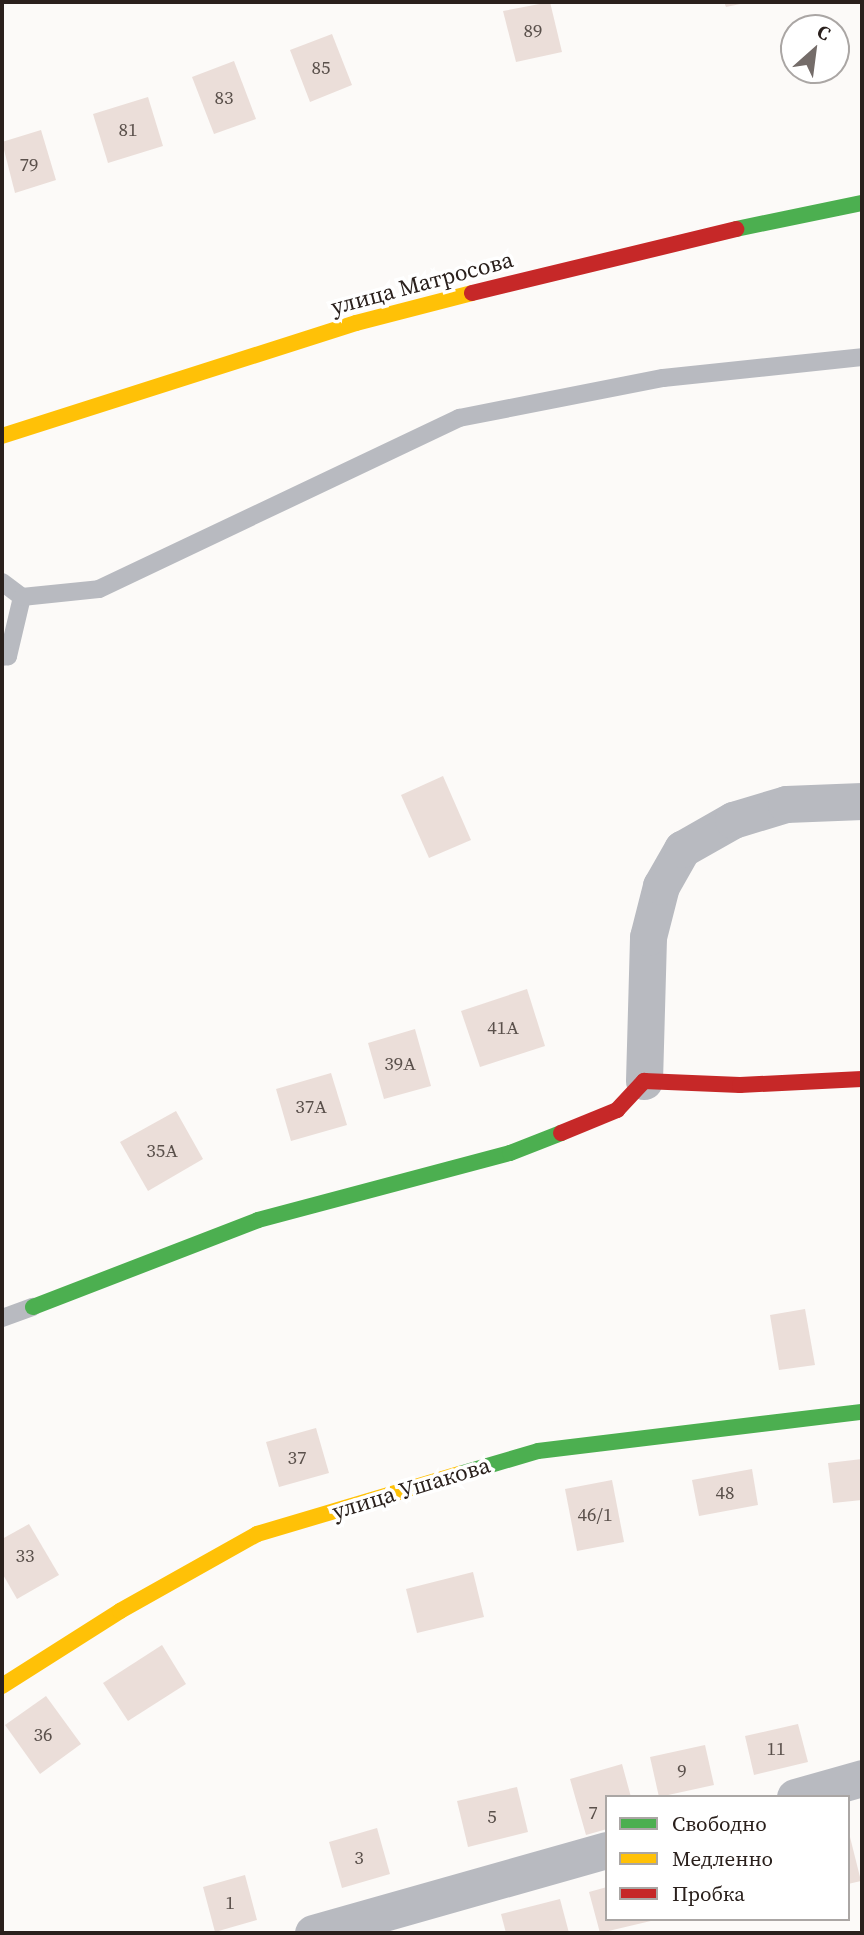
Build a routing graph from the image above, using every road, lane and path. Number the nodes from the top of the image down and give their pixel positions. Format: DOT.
graph roads {
  1 [pos="862,204"];
  2 [pos="862,357"];
  3 [pos="2,436"];
  4 [pos="2,582"];
  5 [pos="22,597"];
  6 [pos="2,657"];
  7 [pos="862,801"];
  8 [pos="862,1079"];
  9 [pos="644,1081"];
  10 [pos="33,1307"];
  11 [pos="2,1318"];
  12 [pos="862,1412"];
  13 [pos="2,1686"];
  14 [pos="862,1778"];
  15 [pos="802,1795"];
  16 [pos="605,1851"];
  17 [pos="313,1933"];
  1 -- 3 [label="street, улица Матросова"];
  2 -- 5 [label="lane"];
  4 -- 5 [label="lane"];
  5 -- 6 [label="lane"];
  7 -- 9 [label="street"];
  8 -- 9 [label="street"];
  9 -- 10 [label="street"];
  10 -- 11 [label="lane"];
  12 -- 13 [label="street, улица Ушакова"];
  14 -- 15 [label="street"];
  16 -- 17 [label="street"];
}
